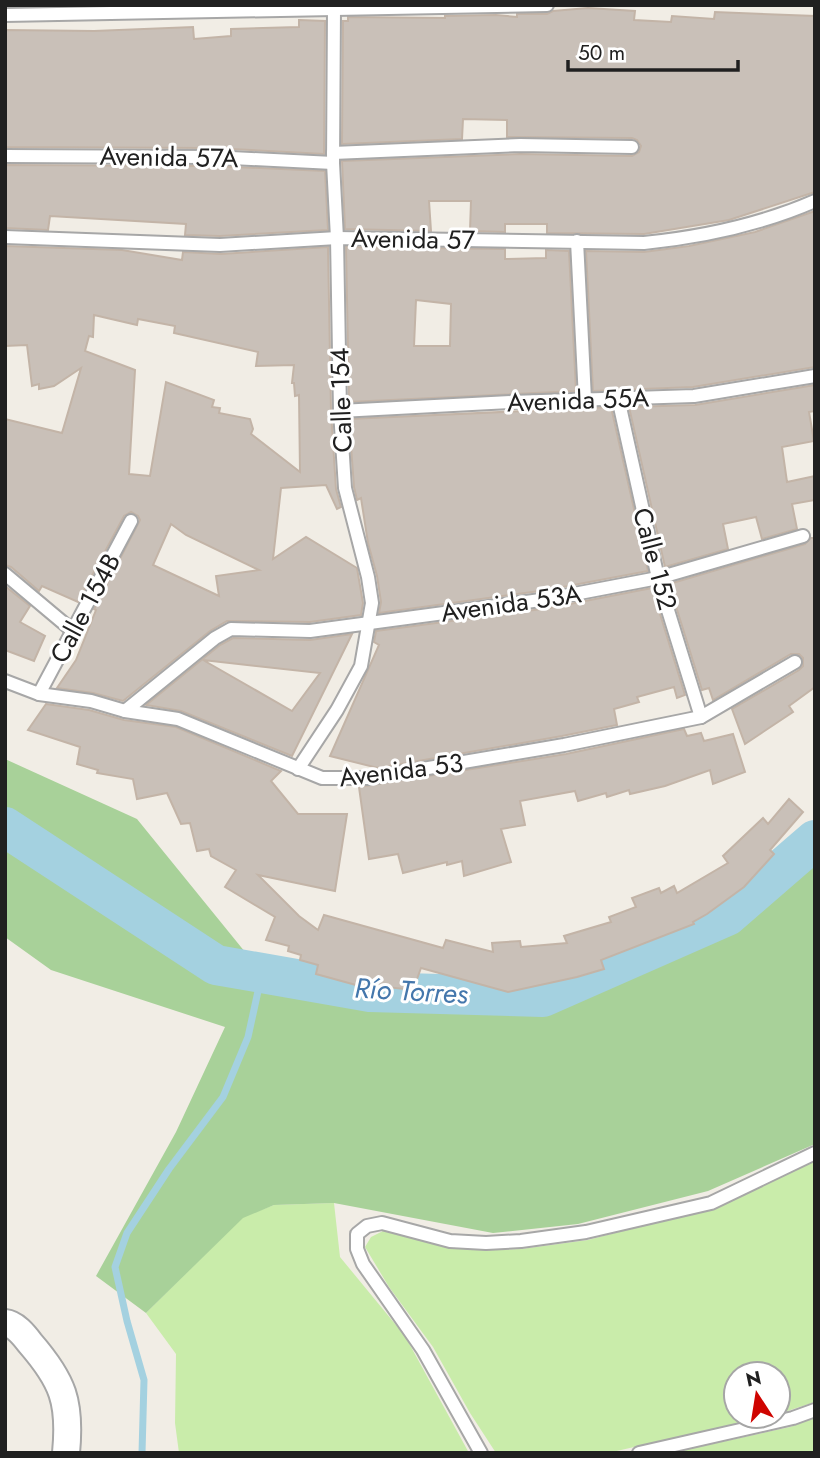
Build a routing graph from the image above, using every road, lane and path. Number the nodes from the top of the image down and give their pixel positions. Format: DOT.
graph roads {
  1 [pos="547,5"];
  2 [pos="334,9"];
  3 [pos="5,15"];
  4 [pos="632,147"];
  5 [pos="5,156"];
  6 [pos="333,158"];
  7 [pos="815,201"];
  8 [pos="5,237"];
  9 [pos="337,238"];
  10 [pos="577,241"];
  11 [pos="815,376"];
  12 [pos="618,398"];
  13 [pos="585,399"];
  14 [pos="340,411"];
  15 [pos="131,521"];
  16 [pos="803,536"];
  17 [pos="5,574"];
  18 [pos="658,578"];
  19 [pos="370,622"];
  20 [pos="73,631"];
  21 [pos="795,662"];
  22 [pos="5,681"];
  23 [pos="39,694"];
  24 [pos="125,711"];
  25 [pos="701,717"];
  26 [pos="298,769"];
  27 [pos="815,1153"];
  28 [pos="5,1323"];
  29 [pos="815,1410"];
  30 [pos="66,1453"];
  31 [pos="481,1453"];
  32 [pos="639,1453"];
  1 -- 2 [label="lane"];
  2 -- 3 [label="lane"];
  2 -- 6 [label="lane, Calle 154"];
  4 -- 6 [label="lane, Avenida 57A"];
  5 -- 6 [label="lane, Avenida 57A"];
  6 -- 9 [label="lane, Calle 154"];
  7 -- 10 [label="lane, Avenida 57"];
  8 -- 9 [label="lane, Avenida 57"];
  9 -- 10 [label="lane, Avenida 57"];
  9 -- 14 [label="lane, Calle 154"];
  10 -- 13 [label="lane"];
  11 -- 12 [label="lane, Avenida 55A"];
  12 -- 13 [label="lane, Avenida 55A"];
  12 -- 18 [label="lane, Calle 152"];
  13 -- 14 [label="lane, Avenida 55A"];
  14 -- 19 [label="lane, Calle 154"];
  15 -- 20 [label="lane, Calle 154B"];
  16 -- 18 [label="lane, Avenida 53A"];
  17 -- 20 [label="lane"];
  18 -- 19 [label="lane, Avenida 53A"];
  18 -- 25 [label="lane, Calle 152"];
  19 -- 24 [label="lane, Avenida 53A"];
  19 -- 26 [label="lane, Calle 154"];
  20 -- 23 [label="lane, Calle 154B"];
  21 -- 25 [label="lane, Avenida 53"];
  22 -- 23 [label="lane, Avenida 53"];
  23 -- 24 [label="lane, Avenida 53"];
  24 -- 26 [label="lane, Avenida 53"];
  25 -- 26 [label="lane, Avenida 53"];
  27 -- 31 [label="lane"];
  28 -- 30 [label="street"];
  29 -- 32 [label="lane"];
}
